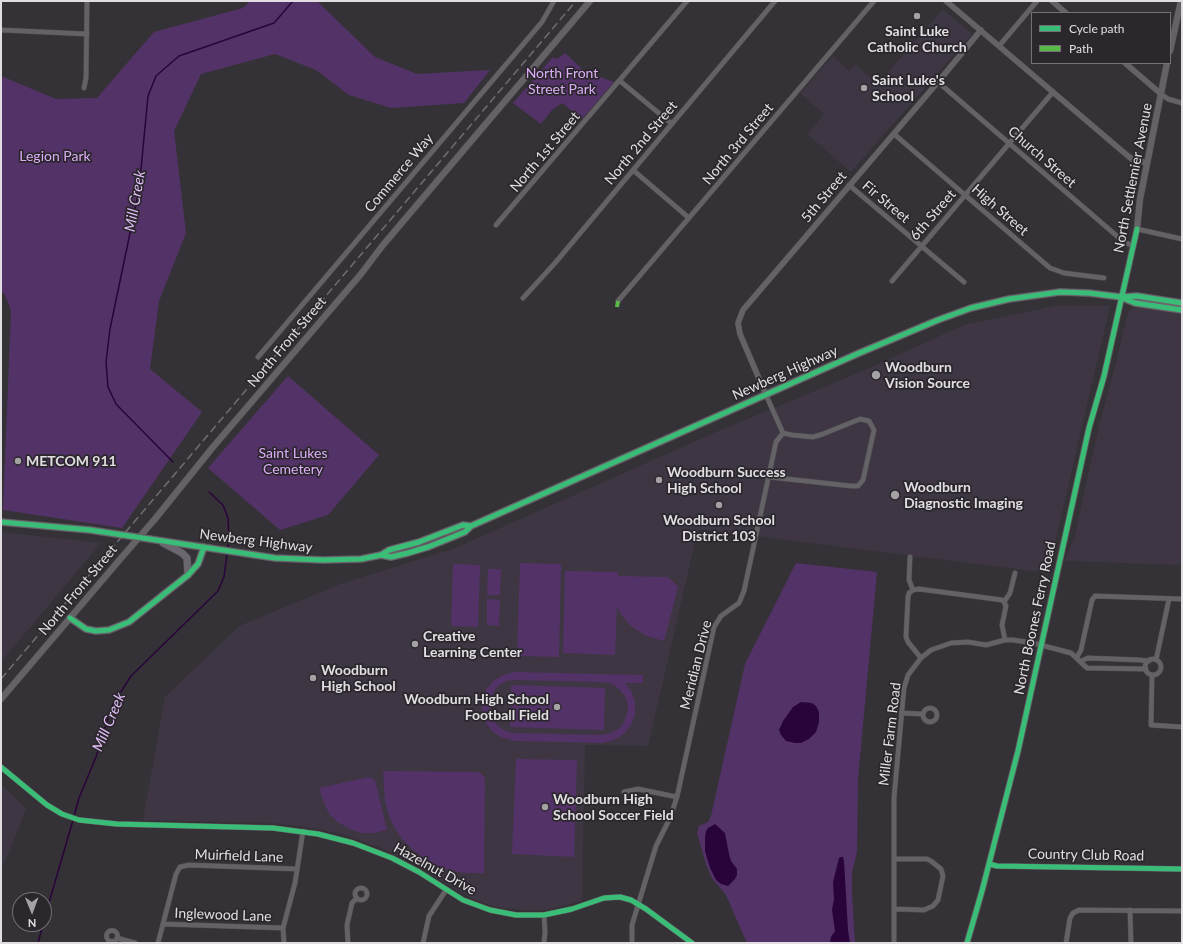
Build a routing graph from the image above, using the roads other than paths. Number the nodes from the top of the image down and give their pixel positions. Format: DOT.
graph roads {
  1 [pos="87,1"];
  2 [pos="554,1"];
  3 [pos="590,1"];
  4 [pos="687,1"];
  5 [pos="775,1"];
  6 [pos="874,1"];
  7 [pos="1037,1"];
  8 [pos="1052,1"];
  9 [pos="1181,1"];
  10 [pos="950,2"];
  11 [pos="1065,12"];
  12 [pos="1,30"];
  13 [pos="981,30"];
  14 [pos="87,34"];
  15 [pos="999,46"];
  16 [pos="1171,46"];
  17 [pos="1126,64"];
  18 [pos="1167,64"];
  19 [pos="620,81"];
  20 [pos="938,82"];
  21 [pos="84,88"];
  22 [pos="1053,92"];
  23 [pos="1162,94"];
  24 [pos="1182,103"];
  25 [pos="672,124"];
  26 [pos="894,134"];
  27 [pos="1009,143"];
  28 [pos="1147,163"];
  29 [pos="633,170"];
  30 [pos="849,185"];
  31 [pos="965,194"];
  32 [pos="689,218"];
  33 [pos="496,225"];
  34 [pos="1137,229"];
  35 [pos="1182,239"];
  36 [pos="1132,245"];
  37 [pos="921,246"];
  38 [pos="1104,278"];
  39 [pos="892,281"];
  40 [pos="964,282"];
  41 [pos="1121,297"];
  42 [pos="523,298"];
  43 [pos="618,301"];
  44 [pos="1182,303"];
  45 [pos="1182,310"];
  46 [pos="258,357"];
  47 [pos="766,395"];
  48 [pos="783,433"];
  49 [pos="769,477"];
  50 [pos="1,522"];
  51 [pos="156,540"];
  52 [pos="204,548"];
  53 [pos="910,557"];
  54 [pos="1015,573"];
  55 [pos="188,575"];
  56 [pos="913,590"];
  57 [pos="1169,599"];
  58 [pos="1182,599"];
  59 [pos="1004,602"];
  60 [pos="70,618"];
  61 [pos="1005,640"];
  62 [pos="1041,645"];
  63 [pos="921,658"];
  64 [pos="1079,659"];
  65 [pos="1156,660"];
  66 [pos="1149,661"];
  67 [pos="1146,669"];
  68 [pos="1152,675"];
  69 [pos="1,699"];
  70 [pos="902,713"];
  71 [pos="922,714"];
  72 [pos="1182,727"];
  73 [pos="1,767"];
  74 [pos="624,792"];
  75 [pos="677,797"];
  76 [pos="303,832"];
  77 [pos="894,858"];
  78 [pos="989,864"];
  79 [pos="298,869"];
  80 [pos="1182,869"];
  81 [pos="446,890"];
  82 [pos="357,898"];
  83 [pos="638,904"];
  84 [pos="894,910"];
  85 [pos="1130,910"];
  86 [pos="1182,911"];
  87 [pos="544,915"];
  88 [pos="163,924"];
  89 [pos="283,928"];
  90 [pos="117,938"];
  91 [pos="135,943"];
  92 [pos="158,943"];
  93 [pos="284,943"];
  94 [pos="348,943"];
  95 [pos="423,943"];
  96 [pos="544,943"];
  97 [pos="632,943"];
  98 [pos="692,943"];
  99 [pos="894,943"];
  100 [pos="966,943"];
  101 [pos="1066,943"];
  102 [pos="1131,943"];
  1 -- 14 [label="street"];
  2 -- 46 [label="street, Commerce Way"];
  3 -- 60 [label="main road, North Front Street, bridge"];
  4 -- 19 [label="street, North 1st Street"];
  5 -- 25 [label="street, North 2nd Street"];
  6 -- 32 [label="street, North 3rd Street"];
  7 -- 15 [label="street"];
  8 -- 11 [label="street"];
  9 -- 16 [label="main road"];
  10 -- 13 [label="street"];
  12 -- 14 [label="street"];
  13 -- 15 [label="street"];
  13 -- 20 [label="street, 5th Street"];
  14 -- 21 [label="street"];
  15 -- 22 [label="street"];
  17 -- 23 [label="street"];
  18 -- 23 [label="main road, North Settlemier Avenue"];
  19 -- 25 [label="street"];
  19 -- 33 [label="street, North 1st Street"];
  20 -- 26 [label="street, 5th Street"];
  20 -- 27 [label="street, Church Street"];
  22 -- 27 [label="street, 6th Street"];
  22 -- 28 [label="street"];
  23 -- 24 [label="street"];
  23 -- 28 [label="main road, North Settlemier Avenue"];
  25 -- 29 [label="street, North 2nd Street"];
  26 -- 30 [label="street, 5th Street"];
  26 -- 31 [label="street, High Street"];
  27 -- 31 [label="street, 6th Street"];
  27 -- 36 [label="street, Church Street"];
  28 -- 34 [label="main road, North Settlemier Avenue"];
  29 -- 32 [label="street"];
  29 -- 42 [label="street, North 2nd Street"];
  30 -- 37 [label="street, Fir Street"];
  30 -- 47 [label="street, 5th Street"];
  31 -- 37 [label="street, 6th Street"];
  31 -- 38 [label="street, High Street"];
  32 -- 43 [label="street, North 3rd Street"];
  34 -- 35 [label="street"];
  34 -- 36 [label="main road, North Settlemier Avenue"];
  36 -- 41 [label="main road, North Settlemier Avenue"];
  37 -- 39 [label="street, 6th Street"];
  37 -- 40 [label="street, Fir Street"];
  41 -- 44 [label="main road, Newberg Highway"];
  41 -- 45 [label="main road, Newberg Highway"];
  41 -- 47 [label="main road, Newberg Highway"];
  41 -- 62 [label="main road, North Boones Ferry Road"];
  47 -- 48 [label="street"];
  47 -- 52 [label="main road, Newberg Highway"];
  48 -- 49 [label="street, Meridian Drive"];
  48 -- 49 [label="street"];
  49 -- 75 [label="street, Meridian Drive"];
  50 -- 51 [label="main road, Newberg Highway"];
  51 -- 52 [label="main road, Newberg Highway"];
  51 -- 55 [label="main road"];
  52 -- 55 [label="main road"];
  53 -- 56 [label="street"];
  54 -- 59 [label="street"];
  55 -- 60 [label="main road"];
  56 -- 59 [label="street"];
  56 -- 63 [label="street"];
  57 -- 58 [label="street"];
  57 -- 64 [label="street"];
  57 -- 65 [label="street"];
  59 -- 61 [label="street"];
  60 -- 69 [label="main road, North Front Street"];
  61 -- 62 [label="street, Miller Farm Road"];
  61 -- 63 [label="street, Miller Farm Road"];
  62 -- 64 [label="street, Miller Farm Road"];
  62 -- 78 [label="main road, North Boones Ferry Road"];
  63 -- 70 [label="street, Miller Farm Road"];
  64 -- 66 [label="street"];
  64 -- 67 [label="street, Miller Farm Road"];
  65 -- 66 [label="street"];
  65 -- 68 [label="street"];
  66 -- 67 [label="street"];
  67 -- 68 [label="street"];
  68 -- 72 [label="street"];
  70 -- 71 [label="street"];
  70 -- 77 [label="street, Miller Farm Road"];
  73 -- 76 [label="street, Hazelnut Drive"];
  74 -- 75 [label="street"];
  75 -- 83 [label="street, Meridian Drive"];
  76 -- 79 [label="street"];
  76 -- 81 [label="street, Hazelnut Drive"];
  77 -- 84 [label="street, Miller Farm Road"];
  77 -- 84 [label="street"];
  78 -- 80 [label="street, Country Club Road"];
  78 -- 100 [label="main road, North Boones Ferry Road"];
  79 -- 88 [label="street, Muirfield Lane"];
  79 -- 89 [label="street"];
  81 -- 87 [label="street, Hazelnut Drive"];
  81 -- 95 [label="street"];
  82 -- 94 [label="street"];
  83 -- 87 [label="street, Hazelnut Drive"];
  83 -- 97 [label="street, Meridian Drive"];
  83 -- 98 [label="street, Hazelnut Drive"];
  84 -- 99 [label="street, Miller Farm Road"];
  85 -- 86 [label="street"];
  85 -- 101 [label="street"];
  85 -- 102 [label="street"];
  87 -- 96 [label="street"];
  88 -- 89 [label="street, Inglewood Lane"];
  88 -- 92 [label="street"];
  89 -- 93 [label="street"];
  90 -- 91 [label="street"];
}
